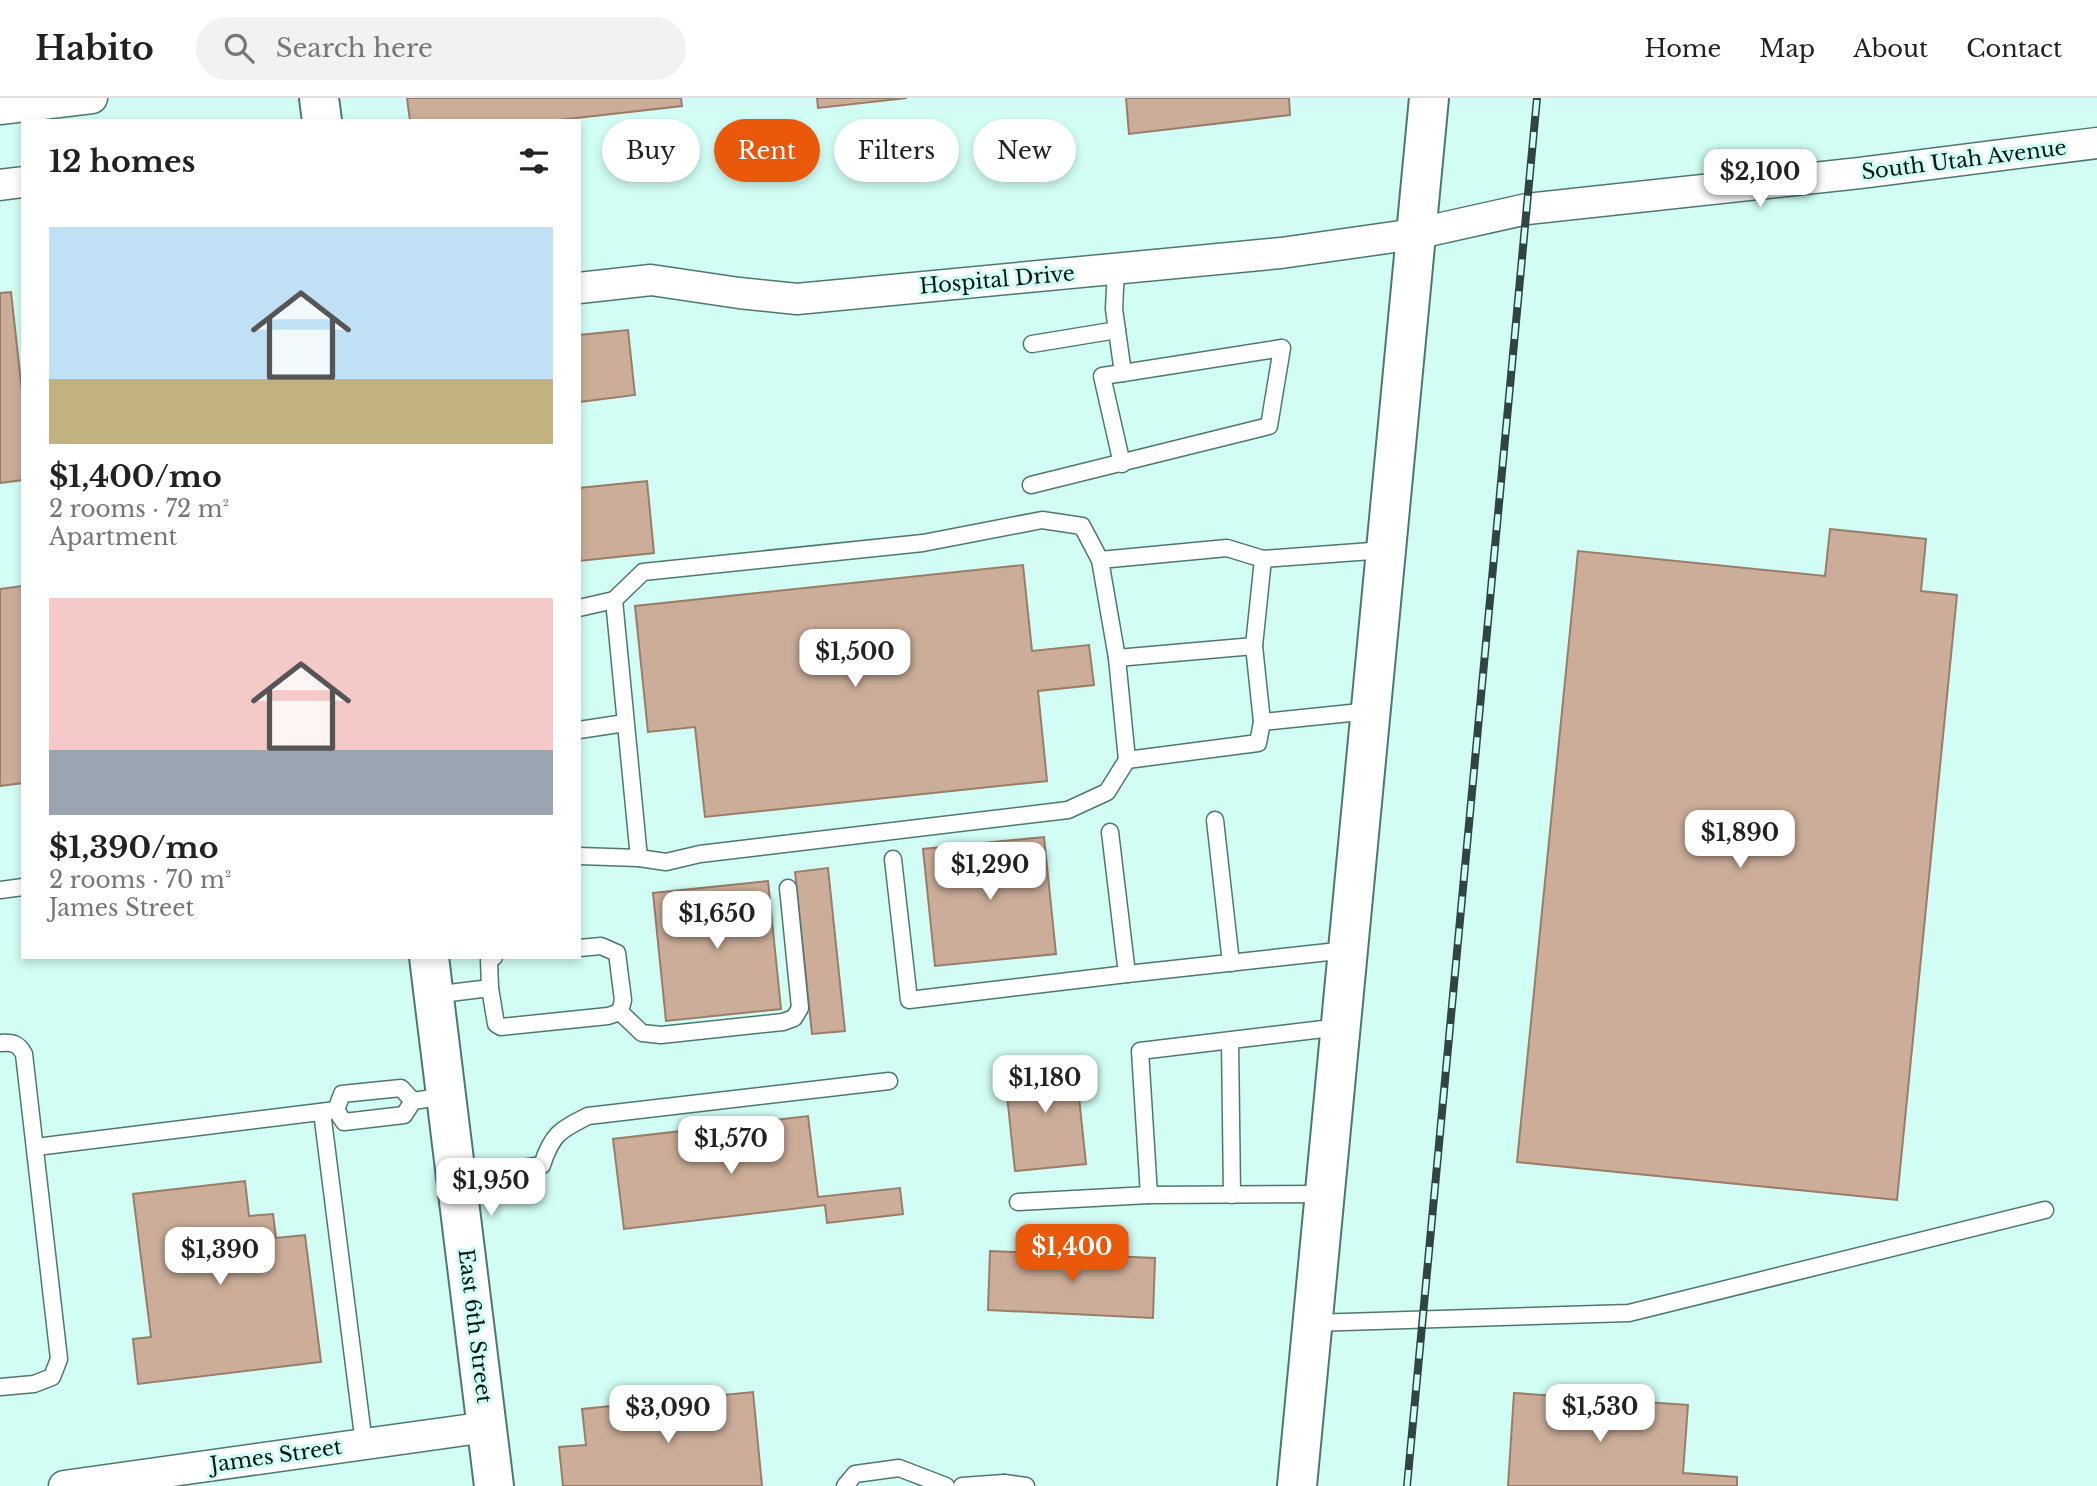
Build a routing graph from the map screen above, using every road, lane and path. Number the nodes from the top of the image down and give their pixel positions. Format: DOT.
graph roads {
  1 [pos="92,98"];
  2 [pos="319,98"];
  3 [pos="1429,98"];
  4 [pos="30,108"];
  5 [pos="0,110"];
  6 [pos="321,119"];
  7 [pos="2097,143"];
  8 [pos="21,182"];
  9 [pos="0,185"];
  10 [pos="1415,234"];
  11 [pos="1116,269"];
  12 [pos="581,288"];
  13 [pos="1117,330"];
  14 [pos="1032,344"];
  15 [pos="1123,373"];
  16 [pos="1122,464"];
  17 [pos="1031,485"];
  18 [pos="1385,550"];
  19 [pos="1263,559"];
  20 [pos="1100,560"];
  21 [pos="614,600"];
  22 [pos="581,608"];
  23 [pos="1254,646"];
  24 [pos="1117,658"];
  25 [pos="1370,711"];
  26 [pos="1262,722"];
  27 [pos="625,723"];
  28 [pos="581,730"];
  29 [pos="1127,761"];
  30 [pos="1215,820"];
  31 [pos="1110,832"];
  32 [pos="581,856"];
  33 [pos="639,858"];
  34 [pos="893,859"];
  35 [pos="21,887"];
  36 [pos="788,888"];
  37 [pos="0,890"];
  38 [pos="581,948"];
  39 [pos="1347,950"];
  40 [pos="429,959"];
  41 [pos="491,959"];
  42 [pos="1231,963"];
  43 [pos="1127,974"];
  44 [pos="490,989"];
  45 [pos="433,995"];
  46 [pos="620,1012"];
  47 [pos="1340,1027"];
  48 [pos="1230,1041"];
  49 [pos="0,1043"];
  50 [pos="889,1082"];
  51 [pos="429,1098"];
  52 [pos="329,1111"];
  53 [pos="36,1147"];
  54 [pos="456,1178"];
  55 [pos="1324,1194"];
  56 [pos="1149,1195"];
  57 [pos="1232,1195"];
  58 [pos="1018,1202"];
  59 [pos="2045,1210"];
  60 [pos="1312,1323"];
  61 [pos="0,1387"];
  62 [pos="487,1427"];
  63 [pos="364,1444"];
  64 [pos="1004,1485"];
  65 [pos="64,1486"];
  66 [pos="494,1486"];
  67 [pos="845,1486"];
  68 [pos="946,1486"];
  69 [pos="962,1486"];
  70 [pos="1026,1486"];
  71 [pos="1297,1486"];
  1 -- 4 [label="street"];
  2 -- 6 [label="main road"];
  3 -- 10 [label="main road"];
  4 -- 5 [label="street"];
  7 -- 10 [label="street, South Utah Avenue"];
  8 -- 9 [label="street"];
  10 -- 11 [label="street, Hospital Drive"];
  10 -- 18 [label="main road"];
  11 -- 12 [label="street, Hospital Drive"];
  11 -- 13 [label="lane"];
  13 -- 14 [label="lane"];
  13 -- 15 [label="lane"];
  15 -- 16 [label="lane"];
  15 -- 16 [label="lane"];
  16 -- 17 [label="lane"];
  18 -- 19 [label="lane"];
  18 -- 25 [label="main road"];
  19 -- 20 [label="lane"];
  19 -- 23 [label="lane"];
  20 -- 21 [label="lane"];
  20 -- 24 [label="lane"];
  21 -- 22 [label="lane"];
  21 -- 27 [label="lane"];
  23 -- 24 [label="lane"];
  23 -- 26 [label="lane"];
  24 -- 29 [label="lane"];
  25 -- 26 [label="lane"];
  25 -- 39 [label="main road"];
  26 -- 29 [label="lane"];
  27 -- 28 [label="lane"];
  27 -- 33 [label="lane"];
  29 -- 33 [label="lane"];
  30 -- 42 [label="lane"];
  31 -- 43 [label="lane"];
  32 -- 33 [label="lane"];
  34 -- 43 [label="lane"];
  35 -- 37 [label="lane"];
  36 -- 46 [label="lane"];
  38 -- 46 [label="lane"];
  39 -- 42 [label="lane"];
  39 -- 47 [label="main road"];
  40 -- 45 [label="main road, East 6th Street"];
  41 -- 44 [label="lane"];
  42 -- 43 [label="lane"];
  44 -- 45 [label="lane"];
  44 -- 46 [label="lane"];
  45 -- 51 [label="main road, East 6th Street"];
  47 -- 48 [label="lane"];
  47 -- 55 [label="main road"];
  48 -- 56 [label="lane"];
  48 -- 57 [label="lane"];
  49 -- 53 [label="lane"];
  50 -- 54 [label="lane"];
  51 -- 52 [label="lane"];
  51 -- 52 [label="lane"];
  51 -- 54 [label="main road, East 6th Street"];
  52 -- 53 [label="lane"];
  52 -- 63 [label="lane"];
  53 -- 61 [label="lane"];
  54 -- 62 [label="main road, East 6th Street"];
  55 -- 57 [label="lane"];
  55 -- 60 [label="main road"];
  56 -- 57 [label="lane"];
  56 -- 58 [label="lane"];
  59 -- 60 [label="lane"];
  60 -- 71 [label="main road"];
  62 -- 63 [label="street, James Street"];
  62 -- 66 [label="main road, East 6th Street"];
  63 -- 65 [label="street, James Street"];
  64 -- 69 [label="lane"];
  64 -- 70 [label="lane"];
  67 -- 68 [label="lane"];
}
